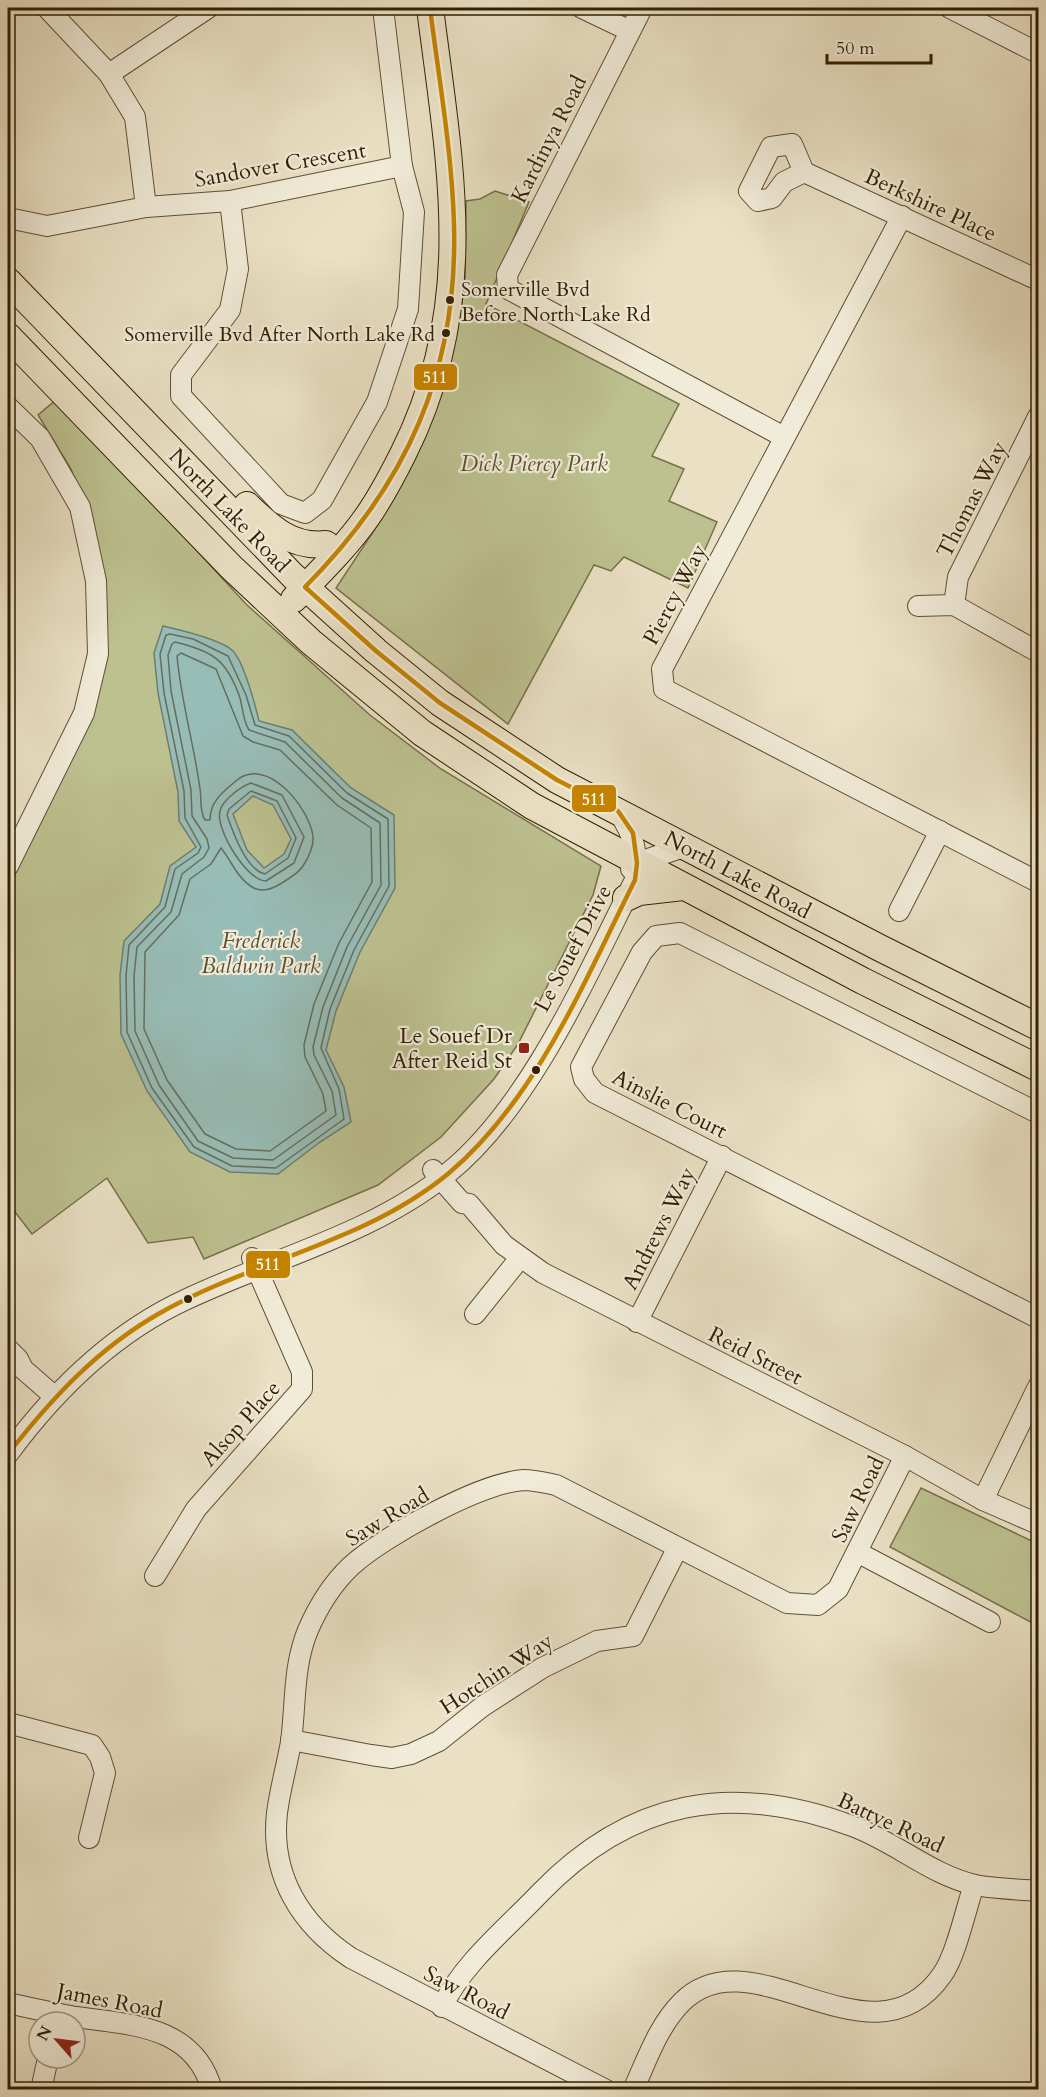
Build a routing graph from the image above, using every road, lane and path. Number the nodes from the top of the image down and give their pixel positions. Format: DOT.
graph roads {
  1 [pos="46,8"];
  2 [pos="208,8"];
  3 [pos="383,8"];
  4 [pos="419,8"];
  5 [pos="430,8"];
  6 [pos="582,8"];
  7 [pos="642,8"];
  8 [pos="950,8"];
  9 [pos="974,8"];
  10 [pos="630,31"];
  11 [pos="1038,41"];
  12 [pos="1038,53"];
  13 [pos="109,74"];
  14 [pos="402,166"];
  15 [pos="804,172"];
  16 [pos="230,201"];
  17 [pos="146,207"];
  18 [pos="902,216"];
  19 [pos="8,218"];
  20 [pos="1038,280"];
  21 [pos="8,281"];
  22 [pos="8,336"];
  23 [pos="8,407"];
  24 [pos="1038,417"];
  25 [pos="147,424"];
  26 [pos="784,437"];
  27 [pos="326,544"];
  28 [pos="299,582"];
  29 [pos="954,605"];
  30 [pos="918,606"];
  31 [pos="274,608"];
  32 [pos="1038,652"];
  33 [pos="618,811"];
  34 [pos="940,831"];
  35 [pos="686,846"];
  36 [pos="637,862"];
  37 [pos="8,866"];
  38 [pos="1038,880"];
  39 [pos="683,887"];
  40 [pos="626,898"];
  41 [pos="899,911"];
  42 [pos="1038,1027"];
  43 [pos="1038,1068"];
  44 [pos="1038,1113"];
  45 [pos="722,1156"];
  46 [pos="442,1170"];
  47 [pos="520,1258"];
  48 [pos="254,1264"];
  49 [pos="475,1314"];
  50 [pos="1038,1318"];
  51 [pos="637,1322"];
  52 [pos="13,1354"];
  53 [pos="1038,1387"];
  54 [pos="53,1388"];
  55 [pos="8,1436"];
  56 [pos="8,1454"];
  57 [pos="905,1456"];
  58 [pos="983,1500"];
  59 [pos="1038,1524"];
  60 [pos="677,1549"];
  61 [pos="857,1552"];
  62 [pos="155,1576"];
  63 [pos="990,1622"];
  64 [pos="8,1723"];
  65 [pos="291,1740"];
  66 [pos="89,1838"];
  67 [pos="974,1885"];
  68 [pos="1038,1891"];
  69 [pos="8,2003"];
  70 [pos="442,2007"];
  71 [pos="31,2010"];
  72 [pos="87,2021"];
  73 [pos="45,2070"];
  74 [pos="41,2090"];
  75 [pos="212,2090"];
  76 [pos="606,2090"];
  77 [pos="633,2090"];
  1 -- 13 [label="street"];
  2 -- 13 [label="street"];
  3 -- 14 [label="street"];
  4 -- 27 [label="main road"];
  5 -- 28 [label="main road"];
  6 -- 10 [label="street"];
  7 -- 10 [label="street, Kardinya Road"];
  8 -- 12 [label="street"];
  9 -- 11 [label="street"];
  10 -- 26 [label="street, Kardinya Road"];
  13 -- 17 [label="street"];
  14 -- 16 [label="street, Sandover Crescent"];
  14 -- 16 [label="street"];
  15 -- 18 [label="street, Berkshire Place"];
  16 -- 17 [label="street, Sandover Crescent"];
  17 -- 19 [label="street, Sandover Crescent"];
  18 -- 20 [label="street, Berkshire Place"];
  18 -- 26 [label="street, Piercy Way"];
  21 -- 25 [label="main road, North Lake Road"];
  22 -- 31 [label="main road, North Lake Road"];
  23 -- 37 [label="street"];
  24 -- 29 [label="street, Thomas Way"];
  25 -- 27 [label="main road"];
  25 -- 28 [label="main road, North Lake Road"];
  26 -- 34 [label="street, Piercy Way"];
  27 -- 28 [label="main road"];
  28 -- 31 [label="main road"];
  28 -- 33 [label="main road, North Lake Road"];
  29 -- 30 [label="street"];
  29 -- 32 [label="street"];
  31 -- 36 [label="main road, North Lake Road"];
  33 -- 35 [label="main road, North Lake Road"];
  33 -- 36 [label="street, Le Souef Drive"];
  34 -- 38 [label="street, Piercy Way"];
  34 -- 41 [label="street"];
  35 -- 36 [label="street"];
  35 -- 42 [label="main road, North Lake Road"];
  36 -- 39 [label="main road, North Lake Road"];
  36 -- 40 [label="street, Le Souef Drive"];
  36 -- 46 [label="street, Le Souef Drive"];
  39 -- 40 [label="main road"];
  39 -- 43 [label="main road, North Lake Road"];
  40 -- 46 [label="street, Le Souef Drive"];
  44 -- 45 [label="street, Ainslie Court"];
  45 -- 50 [label="street, Ainslie Court"];
  45 -- 51 [label="street, Andrews Way"];
  46 -- 47 [label="street, Reid Street"];
  46 -- 48 [label="street, Le Souef Drive"];
  47 -- 49 [label="street"];
  47 -- 51 [label="street, Reid Street"];
  48 -- 54 [label="street, Le Souef Drive"];
  48 -- 62 [label="street, Alsop Place"];
  51 -- 57 [label="street, Reid Street"];
  52 -- 54 [label="street"];
  53 -- 58 [label="street"];
  54 -- 55 [label="street, Le Souef Drive"];
  54 -- 56 [label="street, Le Souef Drive"];
  57 -- 58 [label="street, Reid Street"];
  57 -- 61 [label="street, Saw Road"];
  58 -- 59 [label="street, Reid Street"];
  60 -- 61 [label="street, Saw Road"];
  60 -- 65 [label="street, Hotchin Way"];
  60 -- 65 [label="street, Saw Road"];
  61 -- 63 [label="street"];
  64 -- 66 [label="street"];
  65 -- 70 [label="street, Saw Road"];
  67 -- 68 [label="street, Battye Road"];
  67 -- 70 [label="street, Battye Road"];
  67 -- 77 [label="street"];
  69 -- 71 [label="street, James Road"];
  70 -- 76 [label="street, Saw Road"];
  72 -- 75 [label="street, James Road"];
  73 -- 74 [label="street"];
}
